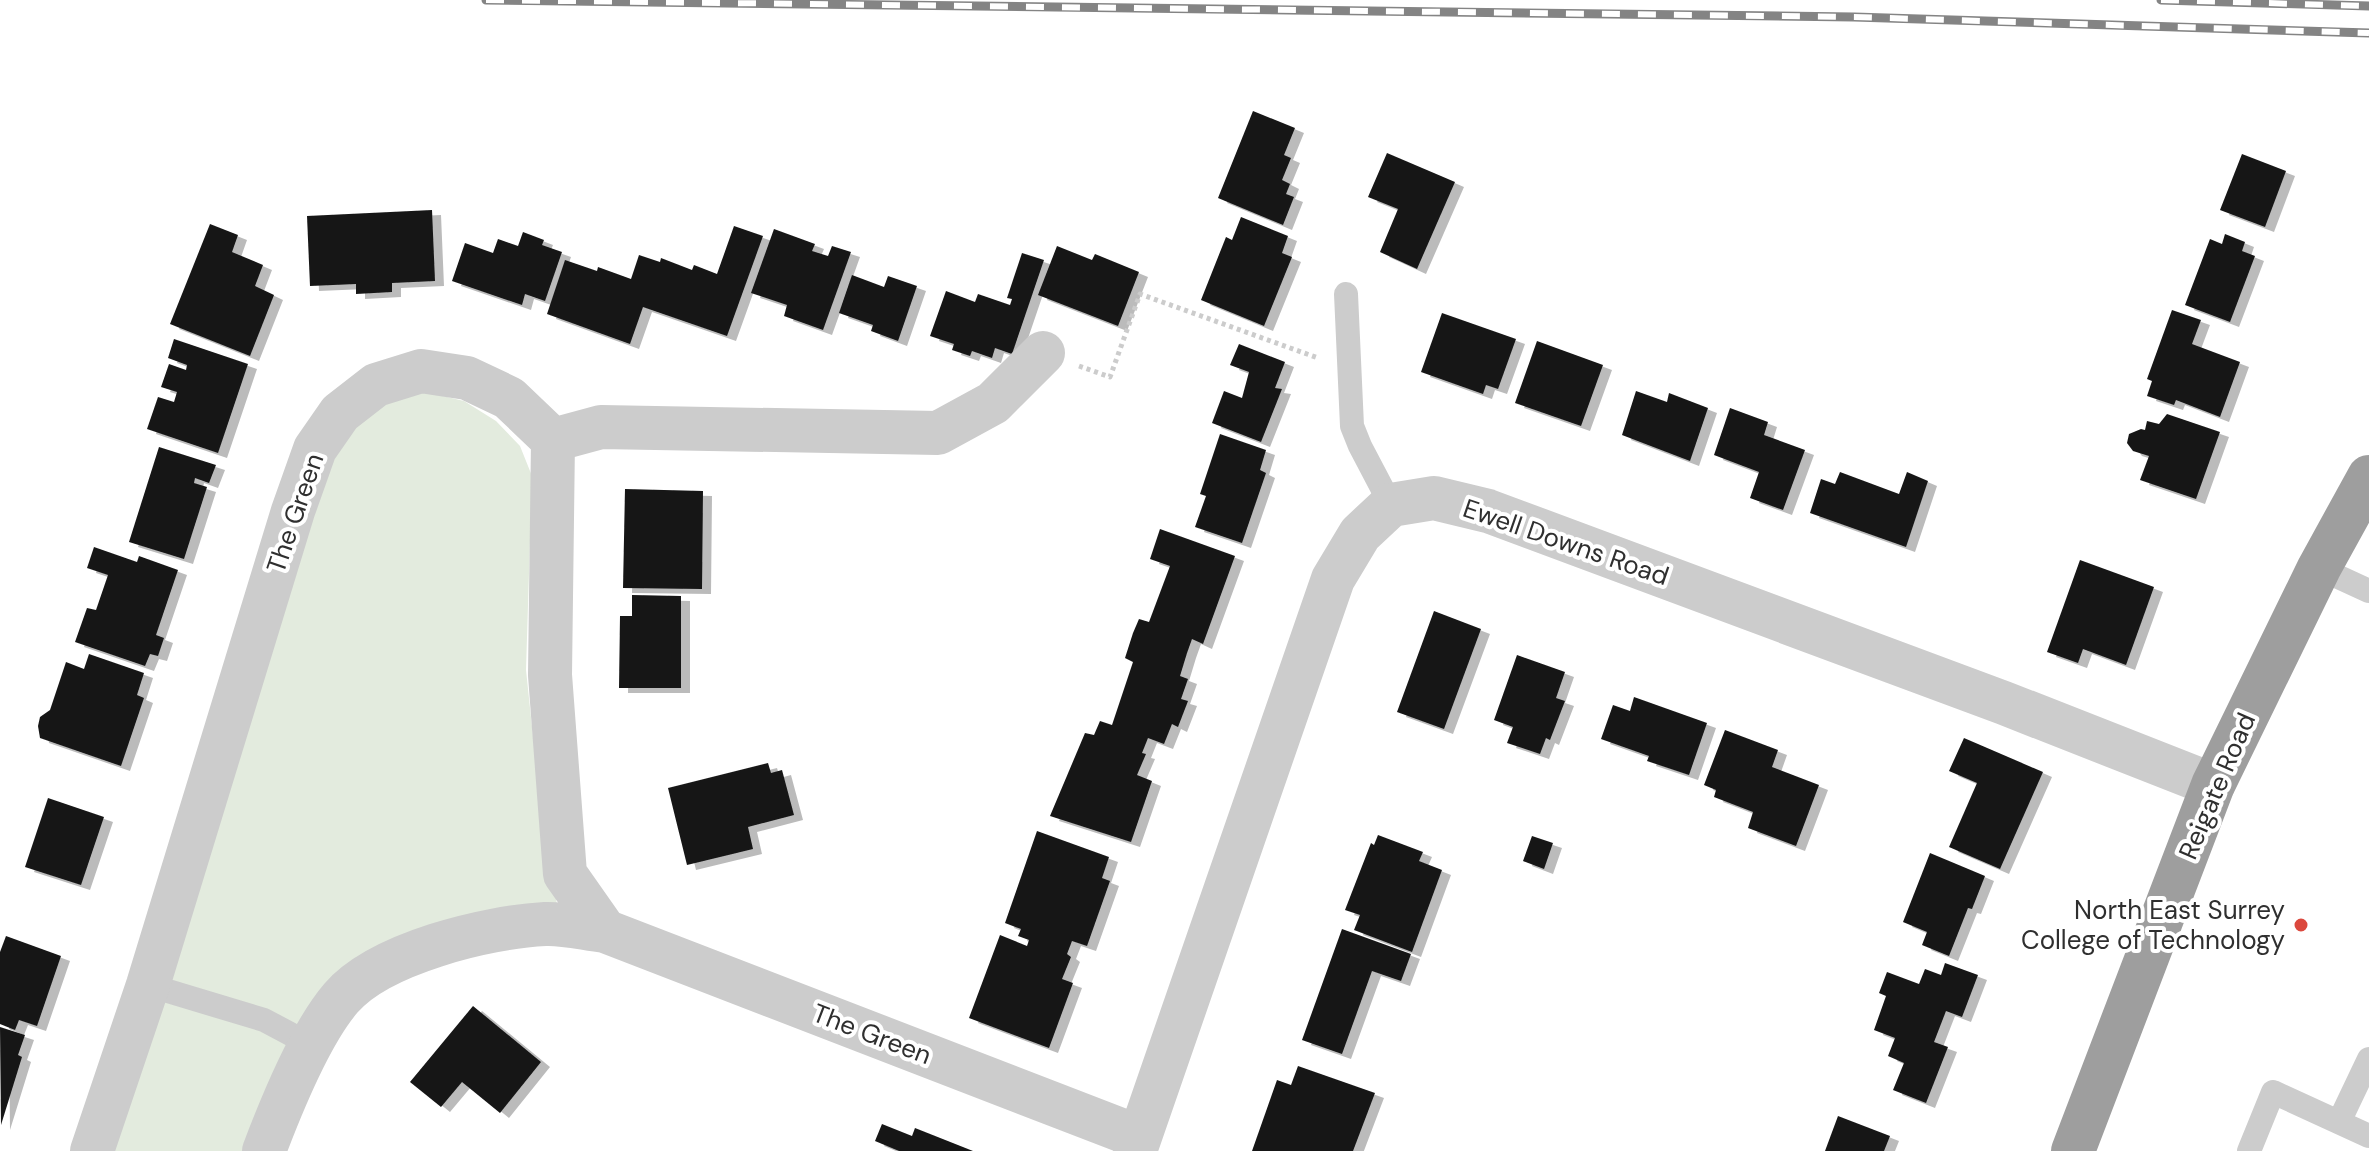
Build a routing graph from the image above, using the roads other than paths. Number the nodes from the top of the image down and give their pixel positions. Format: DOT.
graph roads {
  1 [pos="1346,294"];
  2 [pos="1043,353"];
  3 [pos="553,440"];
  4 [pos="2369,477"];
  5 [pos="1391,505"];
  6 [pos="2319,568"];
  7 [pos="2369,591"];
  8 [pos="2213,785"];
  9 [pos="605,931"];
  10 [pos="148,985"];
  11 [pos="311,1045"];
  12 [pos="2369,1059"];
  13 [pos="2339,1122"];
  14 [pos="2369,1136"];
  15 [pos="1137,1144"];
  16 [pos="92,1151"];
  17 [pos="264,1151"];
  18 [pos="2073,1151"];
  19 [pos="2249,1151"];
  1 -- 5 [label="lane"];
  2 -- 3 [label="street"];
  3 -- 9 [label="street"];
  3 -- 10 [label="street, The Green"];
  4 -- 6 [label="highway, Reigate Road"];
  5 -- 8 [label="street, Ewell Downs Road"];
  5 -- 15 [label="street"];
  6 -- 7 [label="lane"];
  6 -- 8 [label="highway, Reigate Road"];
  8 -- 18 [label="highway, Reigate Road"];
  9 -- 11 [label="street, The Green"];
  9 -- 15 [label="street, The Green"];
  10 -- 11 [label="lane"];
  10 -- 16 [label="street, The Green"];
  11 -- 17 [label="street, The Green"];
  12 -- 13 [label="lane"];
  13 -- 14 [label="lane"];
  13 -- 19 [label="lane"];
}
